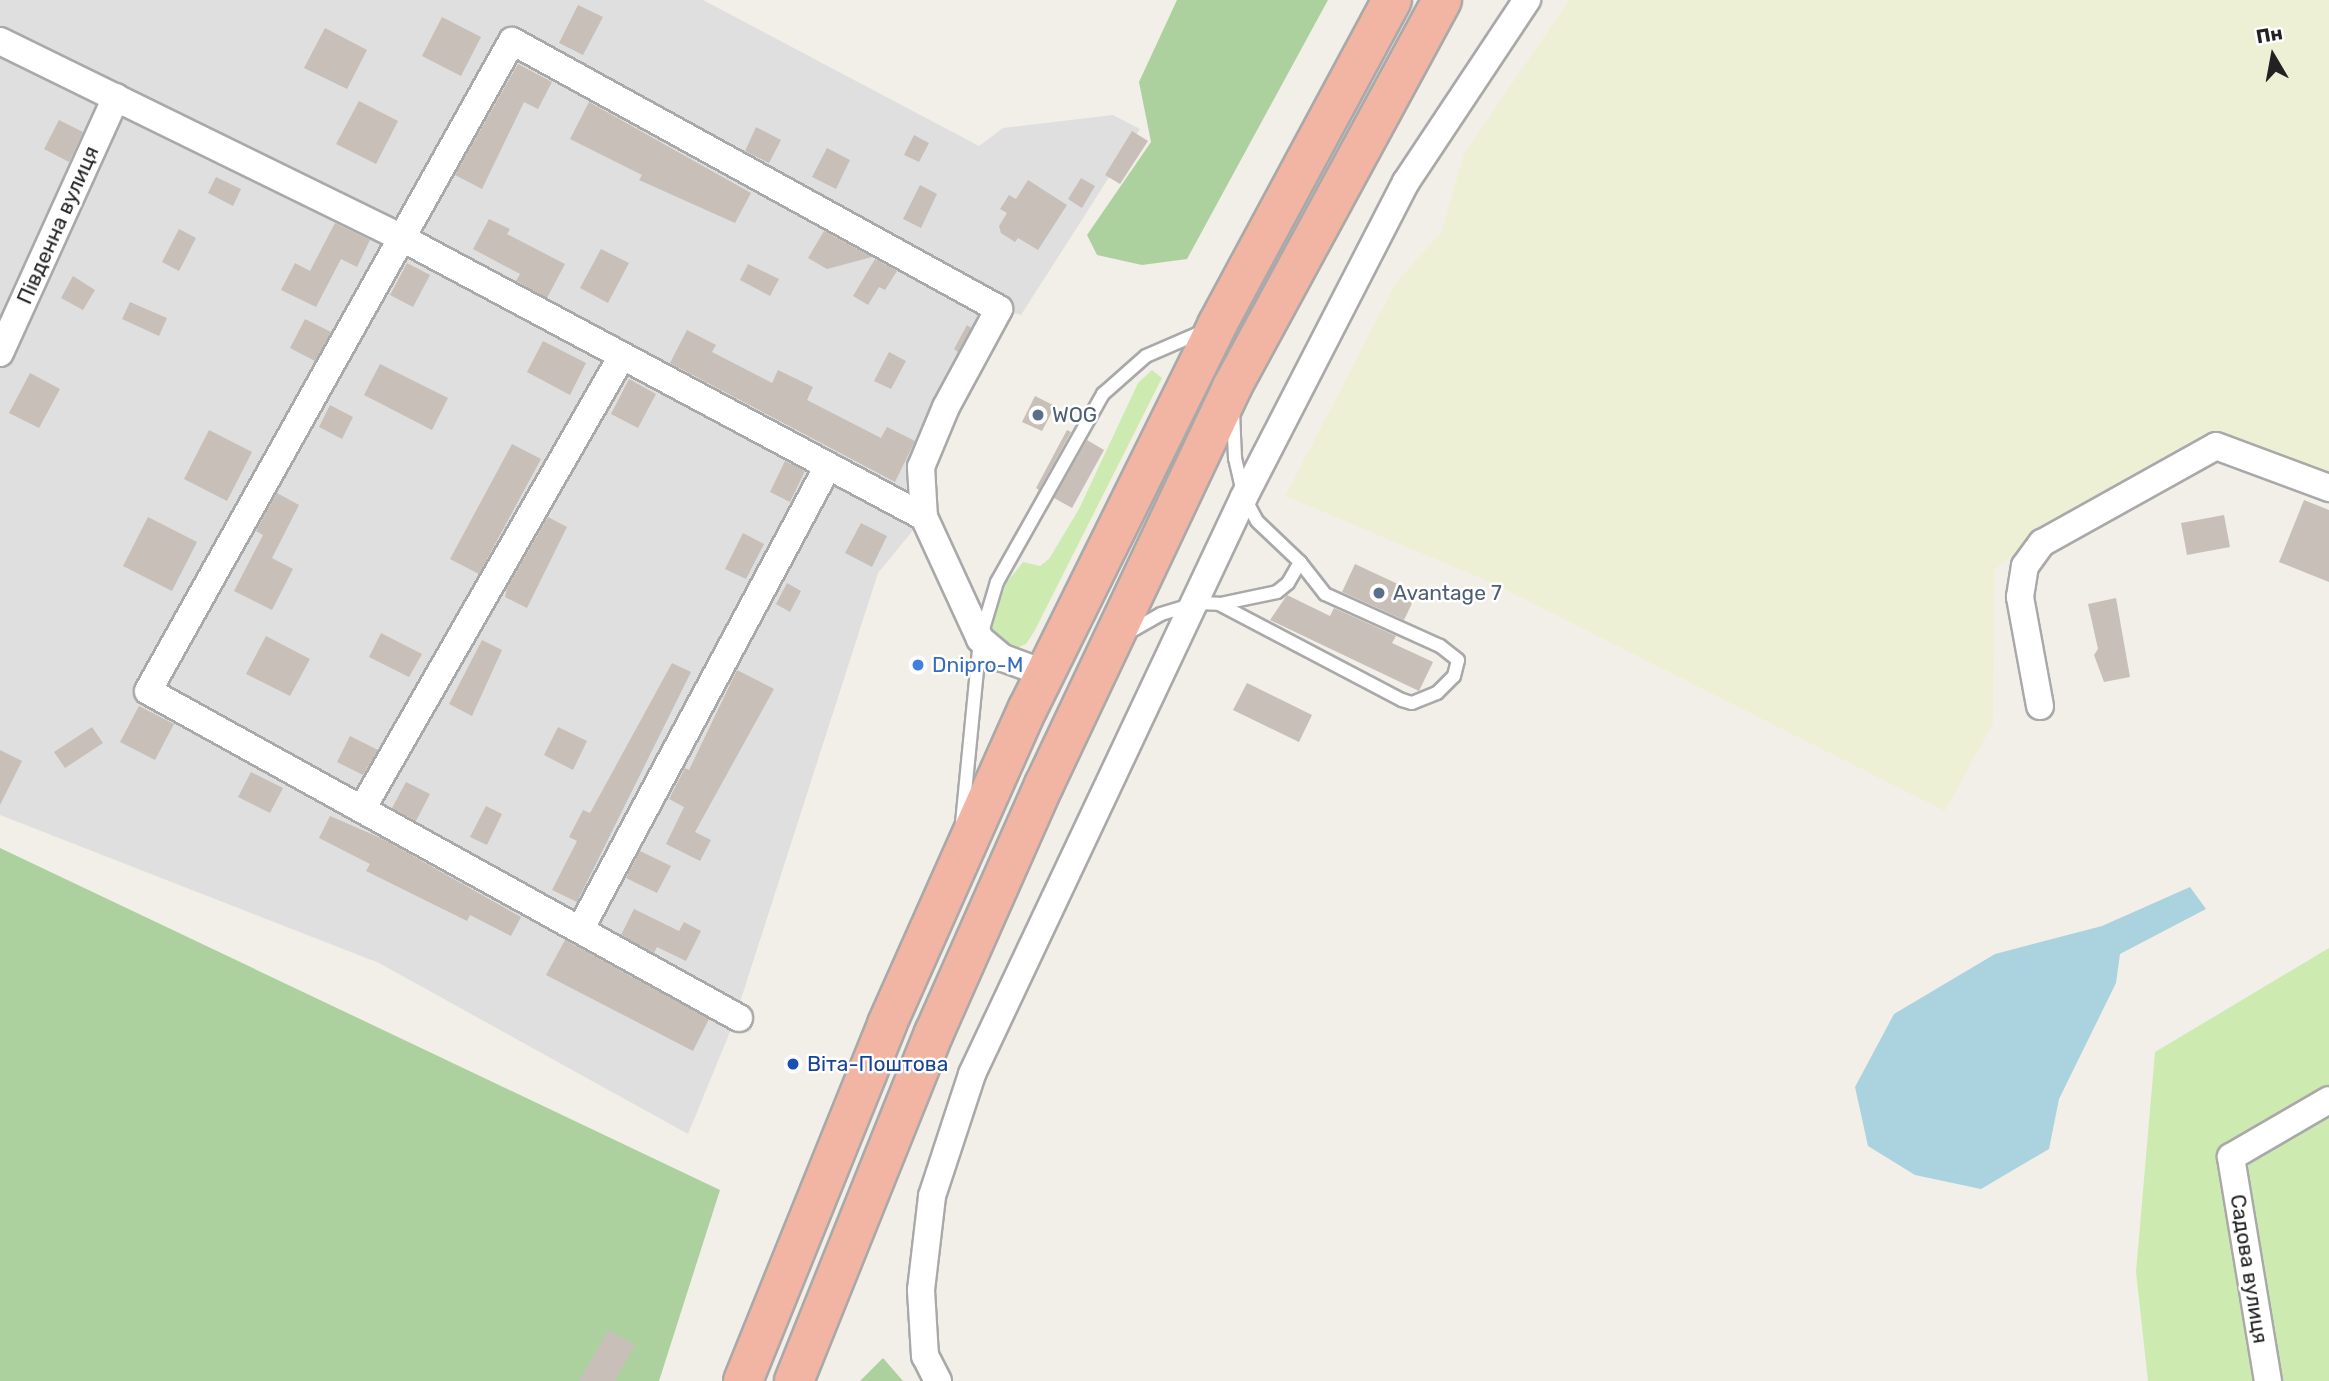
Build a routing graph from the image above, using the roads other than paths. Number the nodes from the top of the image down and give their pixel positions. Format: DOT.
graph roads {
  1 [pos="1392,0"];
  2 [pos="1442,0"];
  3 [pos="1527,0"];
  4 [pos="0,41"];
  5 [pos="116,97"];
  6 [pos="400,237"];
  7 [pos="1217,325"];
  8 [pos="0,353"];
  9 [pos="622,356"];
  10 [pos="1232,387"];
  11 [pos="828,466"];
  12 [pos="2329,488"];
  13 [pos="1244,498"];
  14 [pos="924,517"];
  15 [pos="1300,562"];
  16 [pos="1208,604"];
  17 [pos="980,639"];
  18 [pos="1112,643"];
  19 [pos="1044,674"];
  20 [pos="2040,706"];
  21 [pos="362,809"];
  22 [pos="960,854"];
  23 [pos="580,930"];
  24 [pos="739,1018"];
  25 [pos="2329,1100"];
  26 [pos="743,1381"];
  27 [pos="794,1381"];
  28 [pos="938,1381"];
  29 [pos="2268,1381"];
  1 -- 7 [label="highway"];
  2 -- 10 [label="highway"];
  3 -- 13 [label="street"];
  4 -- 5 [label="street"];
  5 -- 6 [label="street"];
  5 -- 8 [label="street, Південна вулиця"];
  6 -- 9 [label="street"];
  6 -- 14 [label="street"];
  6 -- 21 [label="street"];
  7 -- 17 [label="lane"];
  7 -- 19 [label="highway"];
  9 -- 11 [label="street"];
  9 -- 21 [label="street"];
  10 -- 13 [label="lane"];
  10 -- 18 [label="highway"];
  11 -- 14 [label="street"];
  11 -- 23 [label="street"];
  12 -- 20 [label="street"];
  13 -- 15 [label="lane"];
  13 -- 16 [label="street"];
  14 -- 17 [label="street"];
  15 -- 16 [label="lane"];
  15 -- 16 [label="lane"];
  16 -- 18 [label="lane"];
  16 -- 28 [label="street"];
  17 -- 19 [label="street"];
  17 -- 22 [label="lane"];
  18 -- 27 [label="highway"];
  19 -- 22 [label="highway"];
  21 -- 23 [label="street"];
  22 -- 26 [label="highway"];
  23 -- 24 [label="street"];
  25 -- 29 [label="street, Садова вулиця"];
}
